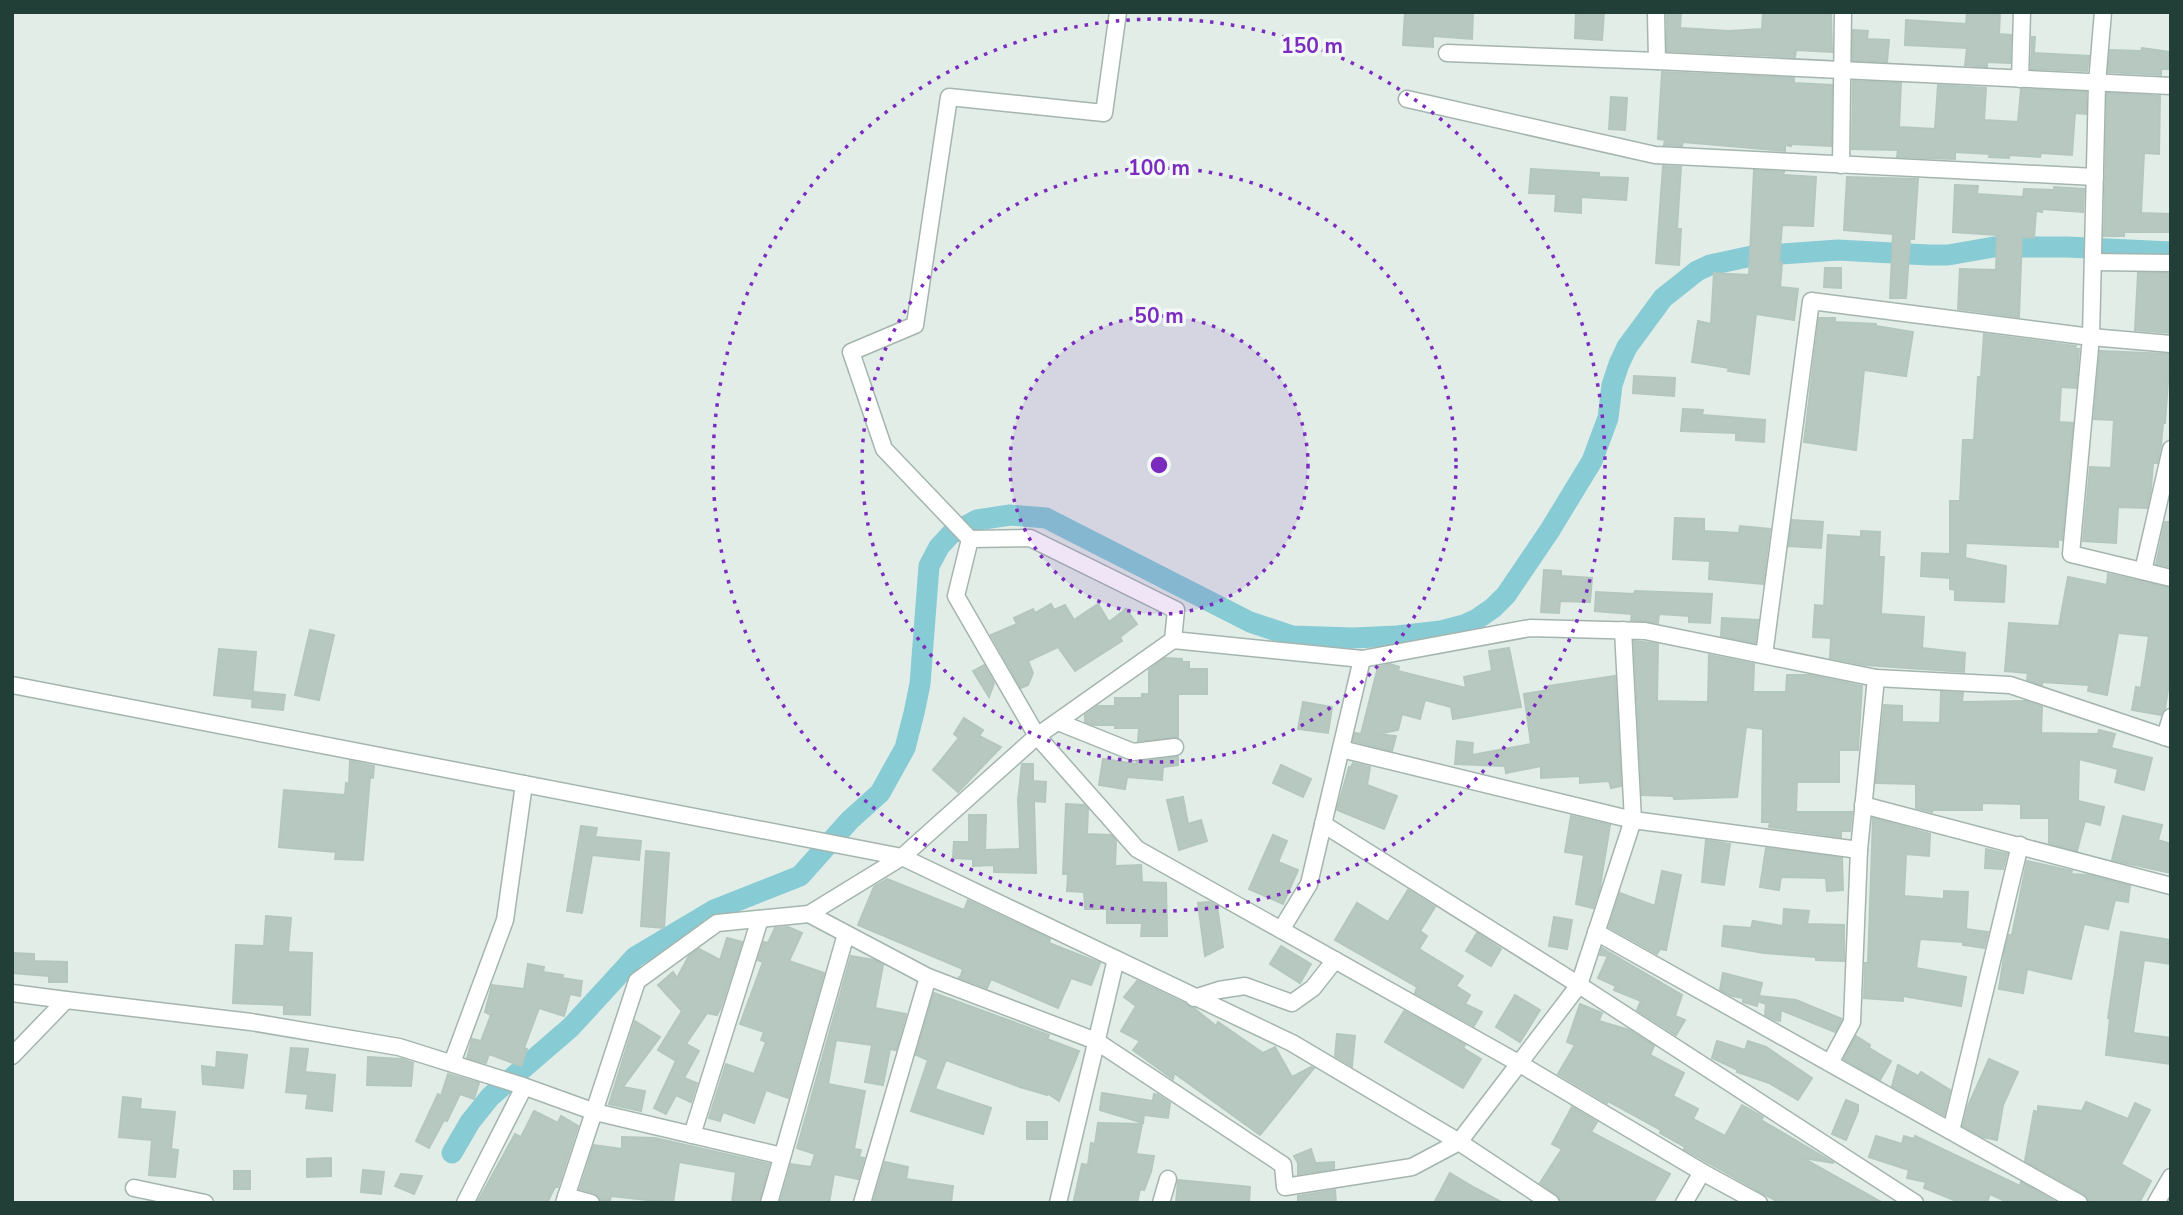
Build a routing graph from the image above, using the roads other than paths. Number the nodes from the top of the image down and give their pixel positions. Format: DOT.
graph roads {
  1 [pos="1118,12"];
  2 [pos="1656,12"];
  3 [pos="1843,12"];
  4 [pos="2022,12"];
  5 [pos="2103,12"];
  6 [pos="1447,53"];
  7 [pos="1657,61"];
  8 [pos="1842,70"];
  9 [pos="2020,79"];
  10 [pos="2097,83"];
  11 [pos="2171,86"];
  12 [pos="1407,99"];
  13 [pos="1840,165"];
  14 [pos="2095,177"];
  15 [pos="2093,261"];
  16 [pos="2171,263"];
  17 [pos="2091,337"];
  18 [pos="2171,344"];
  19 [pos="2171,449"];
  20 [pos="970,539"];
  21 [pos="2143,571"];
  22 [pos="2171,578"];
  23 [pos="1623,630"];
  24 [pos="1173,640"];
  25 [pos="1764,655"];
  26 [pos="1362,659"];
  27 [pos="1876,678"];
  28 [pos="12,685"];
  29 [pos="2171,717"];
  30 [pos="1058,722"];
  31 [pos="1037,736"];
  32 [pos="2168,738"];
  33 [pos="1175,747"];
  34 [pos="1341,749"];
  35 [pos="524,784"];
  36 [pos="1863,805"];
  37 [pos="1633,820"];
  38 [pos="1323,824"];
  39 [pos="2020,845"];
  40 [pos="1859,849"];
  41 [pos="902,857"];
  42 [pos="2171,886"];
  43 [pos="809,914"];
  44 [pos="760,919"];
  45 [pos="1281,930"];
  46 [pos="1596,932"];
  47 [pos="846,934"];
  48 [pos="1116,959"];
  49 [pos="1335,960"];
  50 [pos="928,977"];
  51 [pos="1579,985"];
  52 [pos="12,993"];
  53 [pos="1194,998"];
  54 [pos="66,1000"];
  55 [pos="1096,1041"];
  56 [pos="12,1056"];
  57 [pos="1830,1063"];
  58 [pos="1520,1064"];
  59 [pos="456,1065"];
  60 [pos="524,1086"];
  61 [pos="595,1112"];
  62 [pos="1951,1131"];
  63 [pos="692,1135"];
  64 [pos="1459,1142"];
  65 [pos="782,1156"];
  66 [pos="1702,1172"];
  67 [pos="2171,1177"];
  68 [pos="1168,1179"];
  69 [pos="134,1188"];
  70 [pos="1285,1195"];
  71 [pos="565,1199"];
  72 [pos="205,1203"];
  73 [pos="465,1203"];
  74 [pos="591,1203"];
  75 [pos="769,1203"];
  76 [pos="862,1203"];
  77 [pos="1058,1203"];
  78 [pos="1161,1203"];
  79 [pos="1551,1203"];
  80 [pos="1684,1203"];
  81 [pos="1759,1203"];
  82 [pos="1915,1203"];
  83 [pos="2079,1203"];
  84 [pos="2156,1203"];
  1 -- 20 [label="street"];
  2 -- 7 [label="street"];
  3 -- 8 [label="street"];
  4 -- 9 [label="street"];
  5 -- 10 [label="street"];
  6 -- 7 [label="street"];
  7 -- 8 [label="street"];
  8 -- 9 [label="street"];
  8 -- 13 [label="street"];
  9 -- 10 [label="street"];
  10 -- 11 [label="street"];
  10 -- 14 [label="street"];
  12 -- 13 [label="street"];
  13 -- 14 [label="street"];
  14 -- 15 [label="street"];
  15 -- 16 [label="street"];
  15 -- 17 [label="street"];
  17 -- 18 [label="street"];
  17 -- 21 [label="street"];
  17 -- 25 [label="street"];
  19 -- 21 [label="street"];
  20 -- 24 [label="street"];
  20 -- 31 [label="street"];
  21 -- 22 [label="street"];
  23 -- 25 [label="street"];
  23 -- 26 [label="street"];
  23 -- 37 [label="street"];
  24 -- 26 [label="street"];
  24 -- 30 [label="street"];
  25 -- 27 [label="street"];
  26 -- 34 [label="street"];
  27 -- 32 [label="street"];
  27 -- 36 [label="street"];
  28 -- 35 [label="street"];
  29 -- 32 [label="street"];
  30 -- 31 [label="street"];
  30 -- 33 [label="street"];
  31 -- 41 [label="street"];
  31 -- 45 [label="street"];
  34 -- 37 [label="street"];
  34 -- 38 [label="street"];
  35 -- 41 [label="street"];
  35 -- 59 [label="street"];
  36 -- 39 [label="street"];
  36 -- 40 [label="street"];
  37 -- 40 [label="street"];
  37 -- 46 [label="street"];
  38 -- 45 [label="street"];
  38 -- 51 [label="street"];
  39 -- 42 [label="street"];
  39 -- 62 [label="street"];
  40 -- 57 [label="street"];
  41 -- 43 [label="street"];
  41 -- 48 [label="street"];
  43 -- 44 [label="street"];
  43 -- 47 [label="street"];
  44 -- 61 [label="street"];
  44 -- 63 [label="street"];
  45 -- 49 [label="street"];
  46 -- 51 [label="street"];
  46 -- 57 [label="street"];
  47 -- 50 [label="street"];
  47 -- 65 [label="street"];
  48 -- 53 [label="street"];
  48 -- 55 [label="street"];
  49 -- 53 [label="street"];
  49 -- 58 [label="street"];
  50 -- 55 [label="street"];
  50 -- 76 [label="street"];
  51 -- 58 [label="street"];
  51 -- 82 [label="street"];
  52 -- 54 [label="street"];
  53 -- 64 [label="street"];
  54 -- 56 [label="street"];
  54 -- 59 [label="street"];
  55 -- 70 [label="street"];
  55 -- 77 [label="street"];
  57 -- 62 [label="street"];
  58 -- 64 [label="street"];
  58 -- 66 [label="street"];
  59 -- 60 [label="street"];
  60 -- 61 [label="street"];
  60 -- 73 [label="street"];
  61 -- 63 [label="street"];
  61 -- 71 [label="street"];
  62 -- 83 [label="street"];
  63 -- 65 [label="street"];
  64 -- 70 [label="street"];
  64 -- 79 [label="street"];
  65 -- 75 [label="street"];
  66 -- 80 [label="street"];
  66 -- 81 [label="street"];
  67 -- 84 [label="street"];
  68 -- 78 [label="street"];
  69 -- 72 [label="street"];
  71 -- 74 [label="street"];
}
